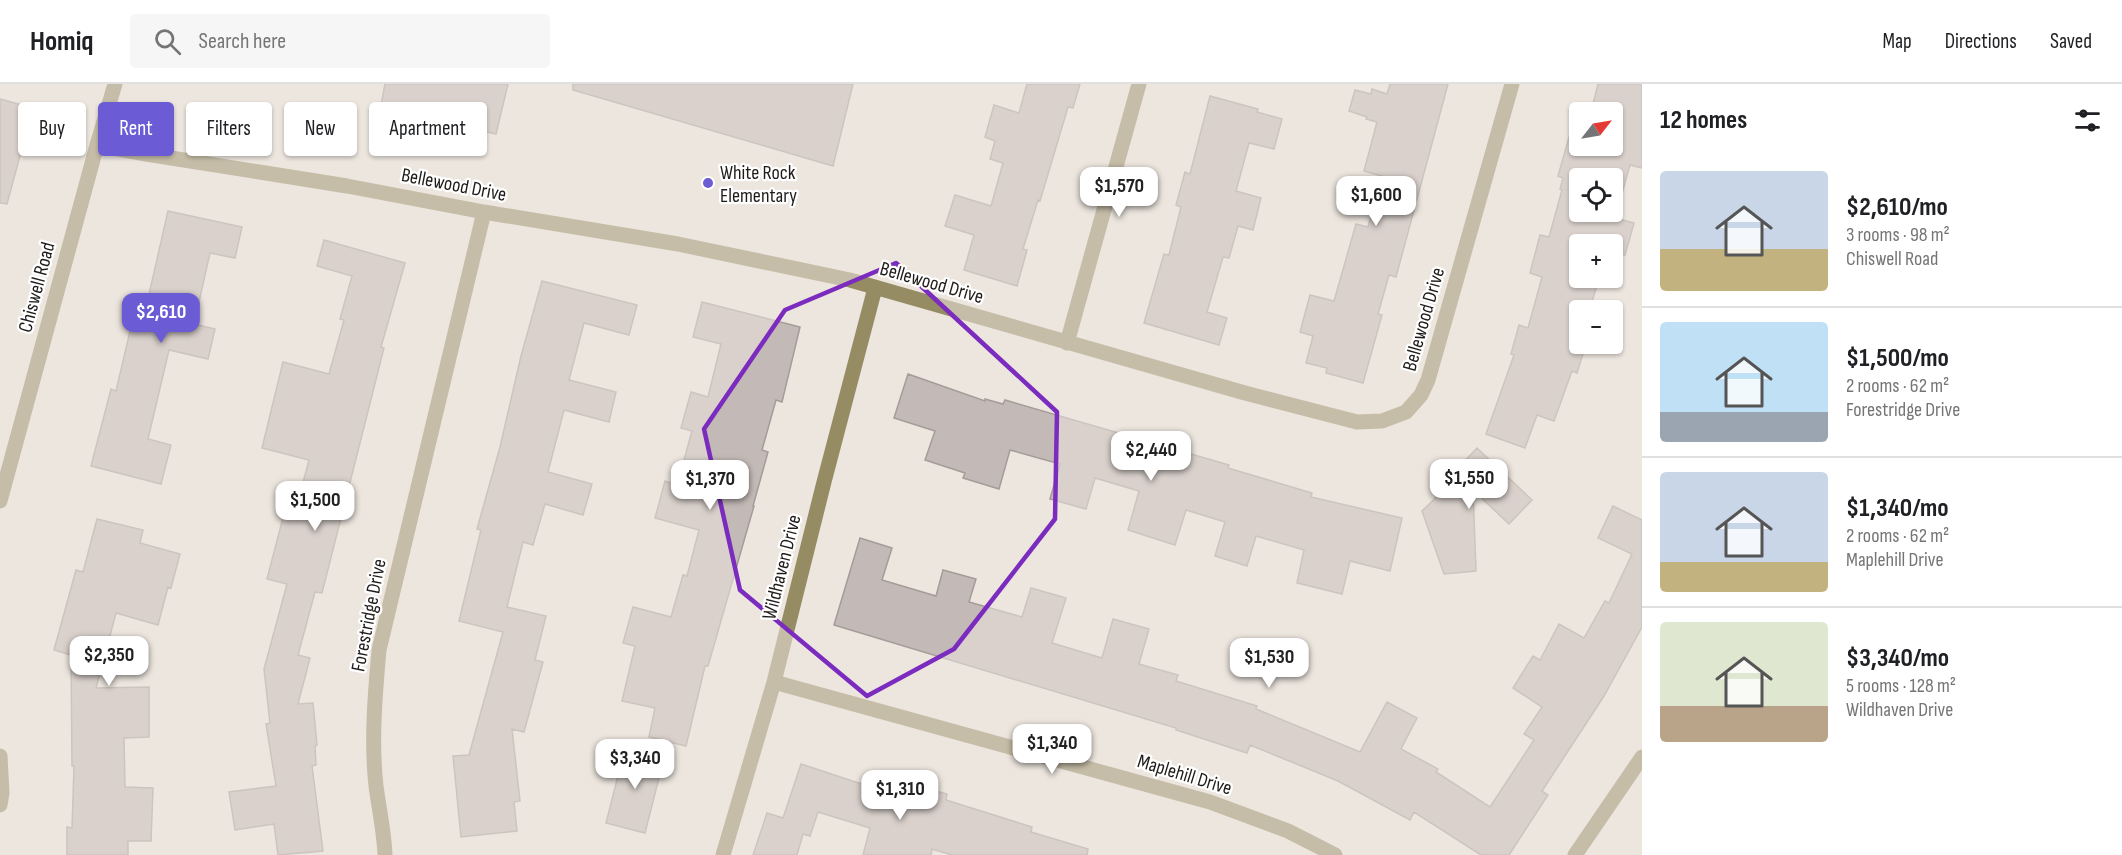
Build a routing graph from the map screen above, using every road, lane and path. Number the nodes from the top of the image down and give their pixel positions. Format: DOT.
graph roads {
  1 [pos="115,84"];
  2 [pos="1139,84"];
  3 [pos="1512,84"];
  4 [pos="97,145"];
  5 [pos="484,212"];
  6 [pos="875,288"];
  7 [pos="1067,343"];
  8 [pos="0,501"];
  9 [pos="774,681"];
  10 [pos="0,756"];
  11 [pos="1642,757"];
  12 [pos="0,806"];
  13 [pos="385,855"];
  14 [pos="723,855"];
  15 [pos="1335,855"];
  16 [pos="1575,855"];
  1 -- 4 [label="street, Chiswell Road"];
  2 -- 7 [label="street"];
  3 -- 7 [label="street, Bellewood Drive"];
  4 -- 5 [label="street, Bellewood Drive"];
  4 -- 8 [label="street, Chiswell Road"];
  5 -- 6 [label="street, Bellewood Drive"];
  5 -- 13 [label="street, Forestridge Drive"];
  6 -- 7 [label="street, Bellewood Drive"];
  6 -- 9 [label="street, Wildhaven Drive"];
  9 -- 14 [label="street, Wildhaven Drive"];
  9 -- 15 [label="street, Maplehill Drive"];
  10 -- 12 [label="street"];
  11 -- 16 [label="street"];
}
